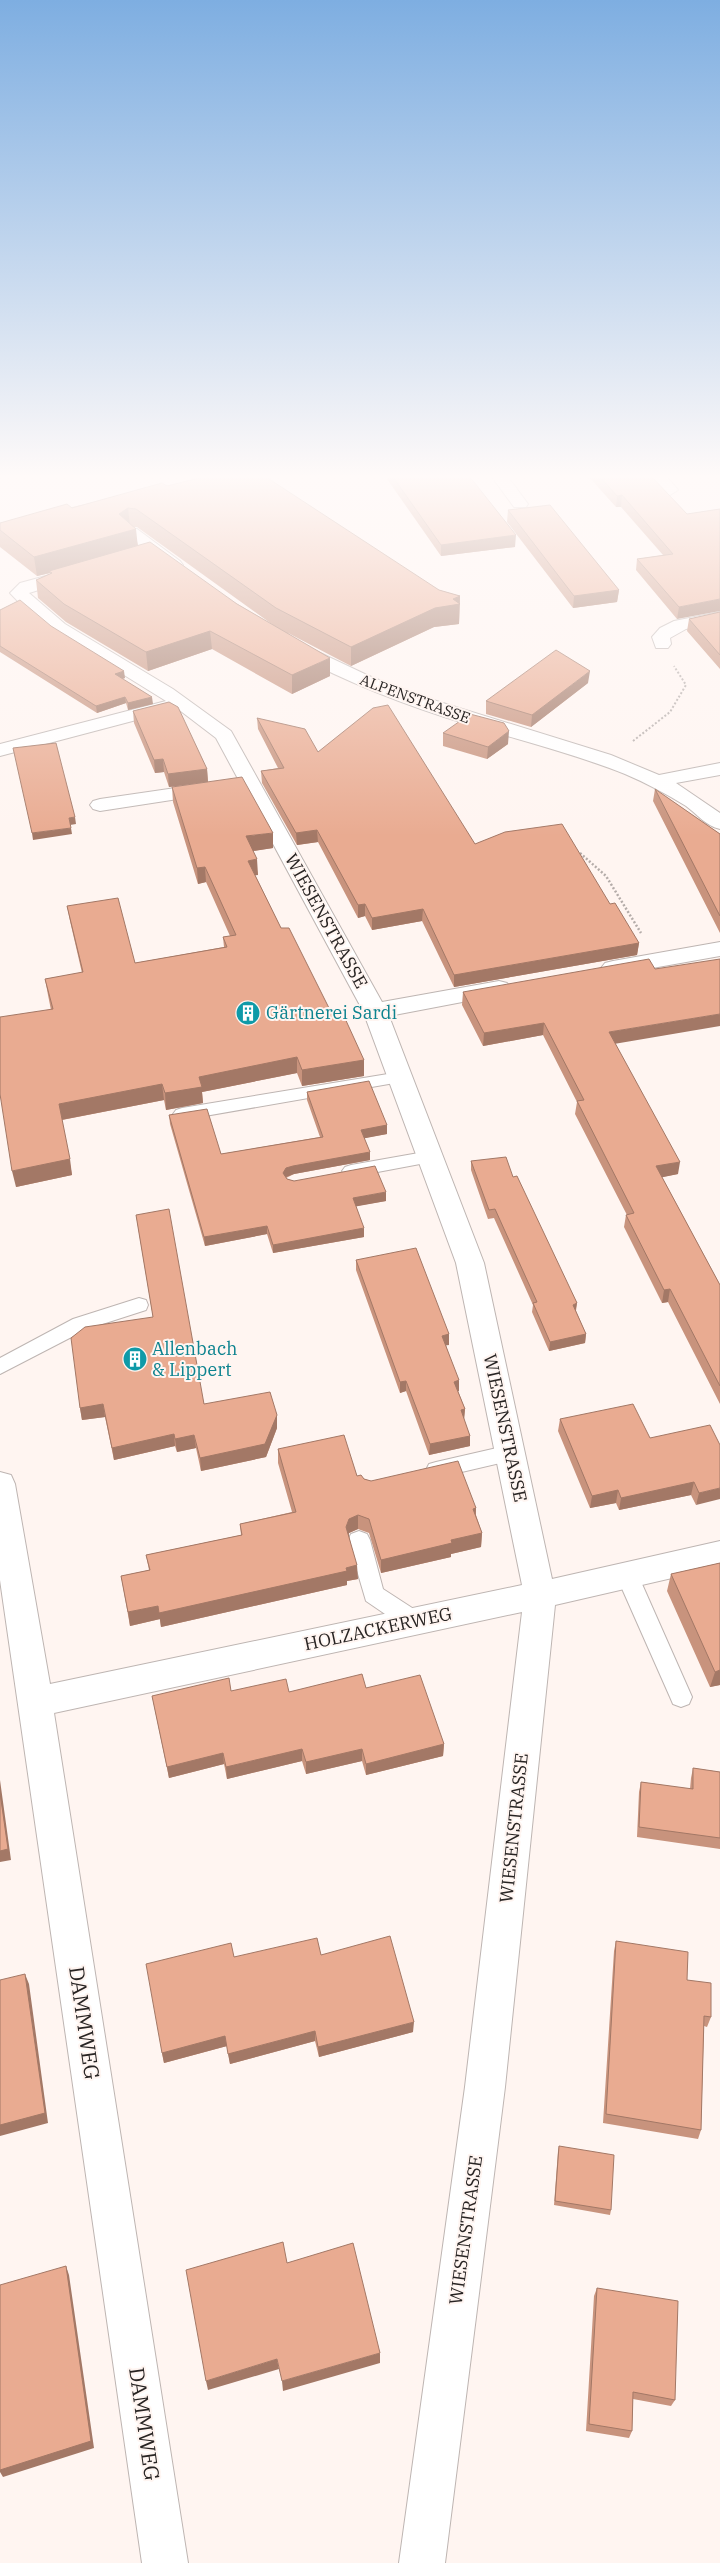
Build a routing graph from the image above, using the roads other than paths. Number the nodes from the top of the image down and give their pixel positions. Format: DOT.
graph roads {
  1 [pos="22,597"];
  2 [pos="720,617"];
  3 [pos="285,641"];
  4 [pos="662,644"];
  5 [pos="185,703"];
  6 [pos="0,750"];
  7 [pos="720,769"];
  8 [pos="656,781"];
  9 [pos="251,783"];
  10 [pos="100,805"];
  11 [pos="720,823"];
  12 [pos="720,949"];
  13 [pos="589,972"];
  14 [pos="521,984"];
  15 [pos="375,1011"];
  16 [pos="400,1077"];
  17 [pos="171,1116"];
  18 [pos="430,1157"];
  19 [pos="333,1175"];
  20 [pos="139,1304"];
  21 [pos="0,1367"];
  22 [pos="510,1453"];
  23 [pos="418,1474"];
  24 [pos="0,1484"];
  25 [pos="359,1540"];
  26 [pos="720,1554"];
  27 [pos="627,1575"];
  28 [pos="540,1595"];
  29 [pos="415,1622"];
  30 [pos="681,1696"];
  31 [pos="36,1702"];
  32 [pos="164,2563"];
  33 [pos="422,2563"];
  1 -- 5 [label="street, WIESENSTRASSE"];
  2 -- 4 [label="street"];
  3 -- 8 [label="street, ALPENSTRASSE"];
  5 -- 6 [label="street"];
  5 -- 9 [label="street, WIESENSTRASSE"];
  7 -- 8 [label="street"];
  8 -- 11 [label="street, ALPENSTRASSE"];
  9 -- 10 [label="street"];
  9 -- 15 [label="street, WIESENSTRASSE"];
  12 -- 13 [label="street"];
  14 -- 15 [label="street"];
  15 -- 16 [label="street, WIESENSTRASSE"];
  16 -- 17 [label="lane"];
  16 -- 18 [label="street, WIESENSTRASSE"];
  18 -- 19 [label="lane"];
  18 -- 22 [label="street, WIESENSTRASSE"];
  20 -- 21 [label="lane"];
  22 -- 23 [label="lane"];
  22 -- 28 [label="street, WIESENSTRASSE"];
  24 -- 31 [label="street, DAMMWEG"];
  25 -- 29 [label="lane"];
  26 -- 27 [label="street, HOLZACKERWEG"];
  27 -- 28 [label="street, HOLZACKERWEG"];
  27 -- 30 [label="lane"];
  28 -- 29 [label="street, HOLZACKERWEG"];
  28 -- 33 [label="street, WIESENSTRASSE"];
  29 -- 31 [label="street, HOLZACKERWEG"];
  31 -- 32 [label="street, DAMMWEG"];
}
